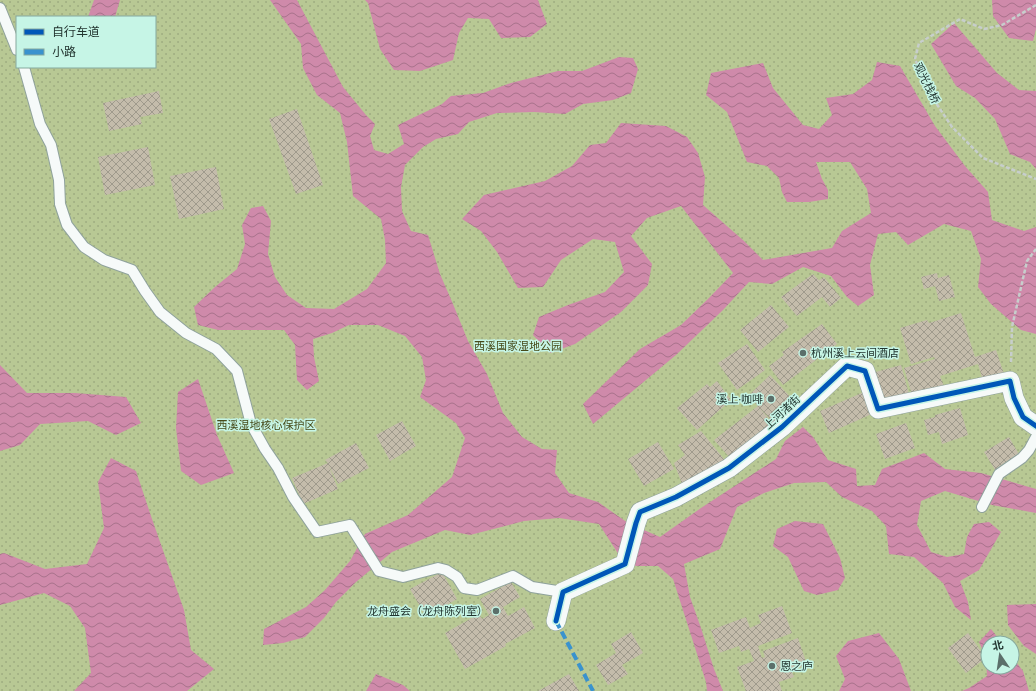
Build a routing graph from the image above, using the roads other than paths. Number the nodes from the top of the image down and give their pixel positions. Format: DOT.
graph roads {
  1 [pos="0,8"];
  2 [pos="16,48"];
  3 [pos="24,68"];
  4 [pos="1036,426"];
  5 [pos="1036,437"];
  6 [pos="982,507"];
  7 [pos="563,592"];
  8 [pos="556,620"];
  1 -- 2 [label="lane"];
  3 -- 7 [label="lane"];
  4 -- 7 [label="street, 上河渚街"];
  5 -- 6 [label="lane"];
  7 -- 8 [label="street"];
}
